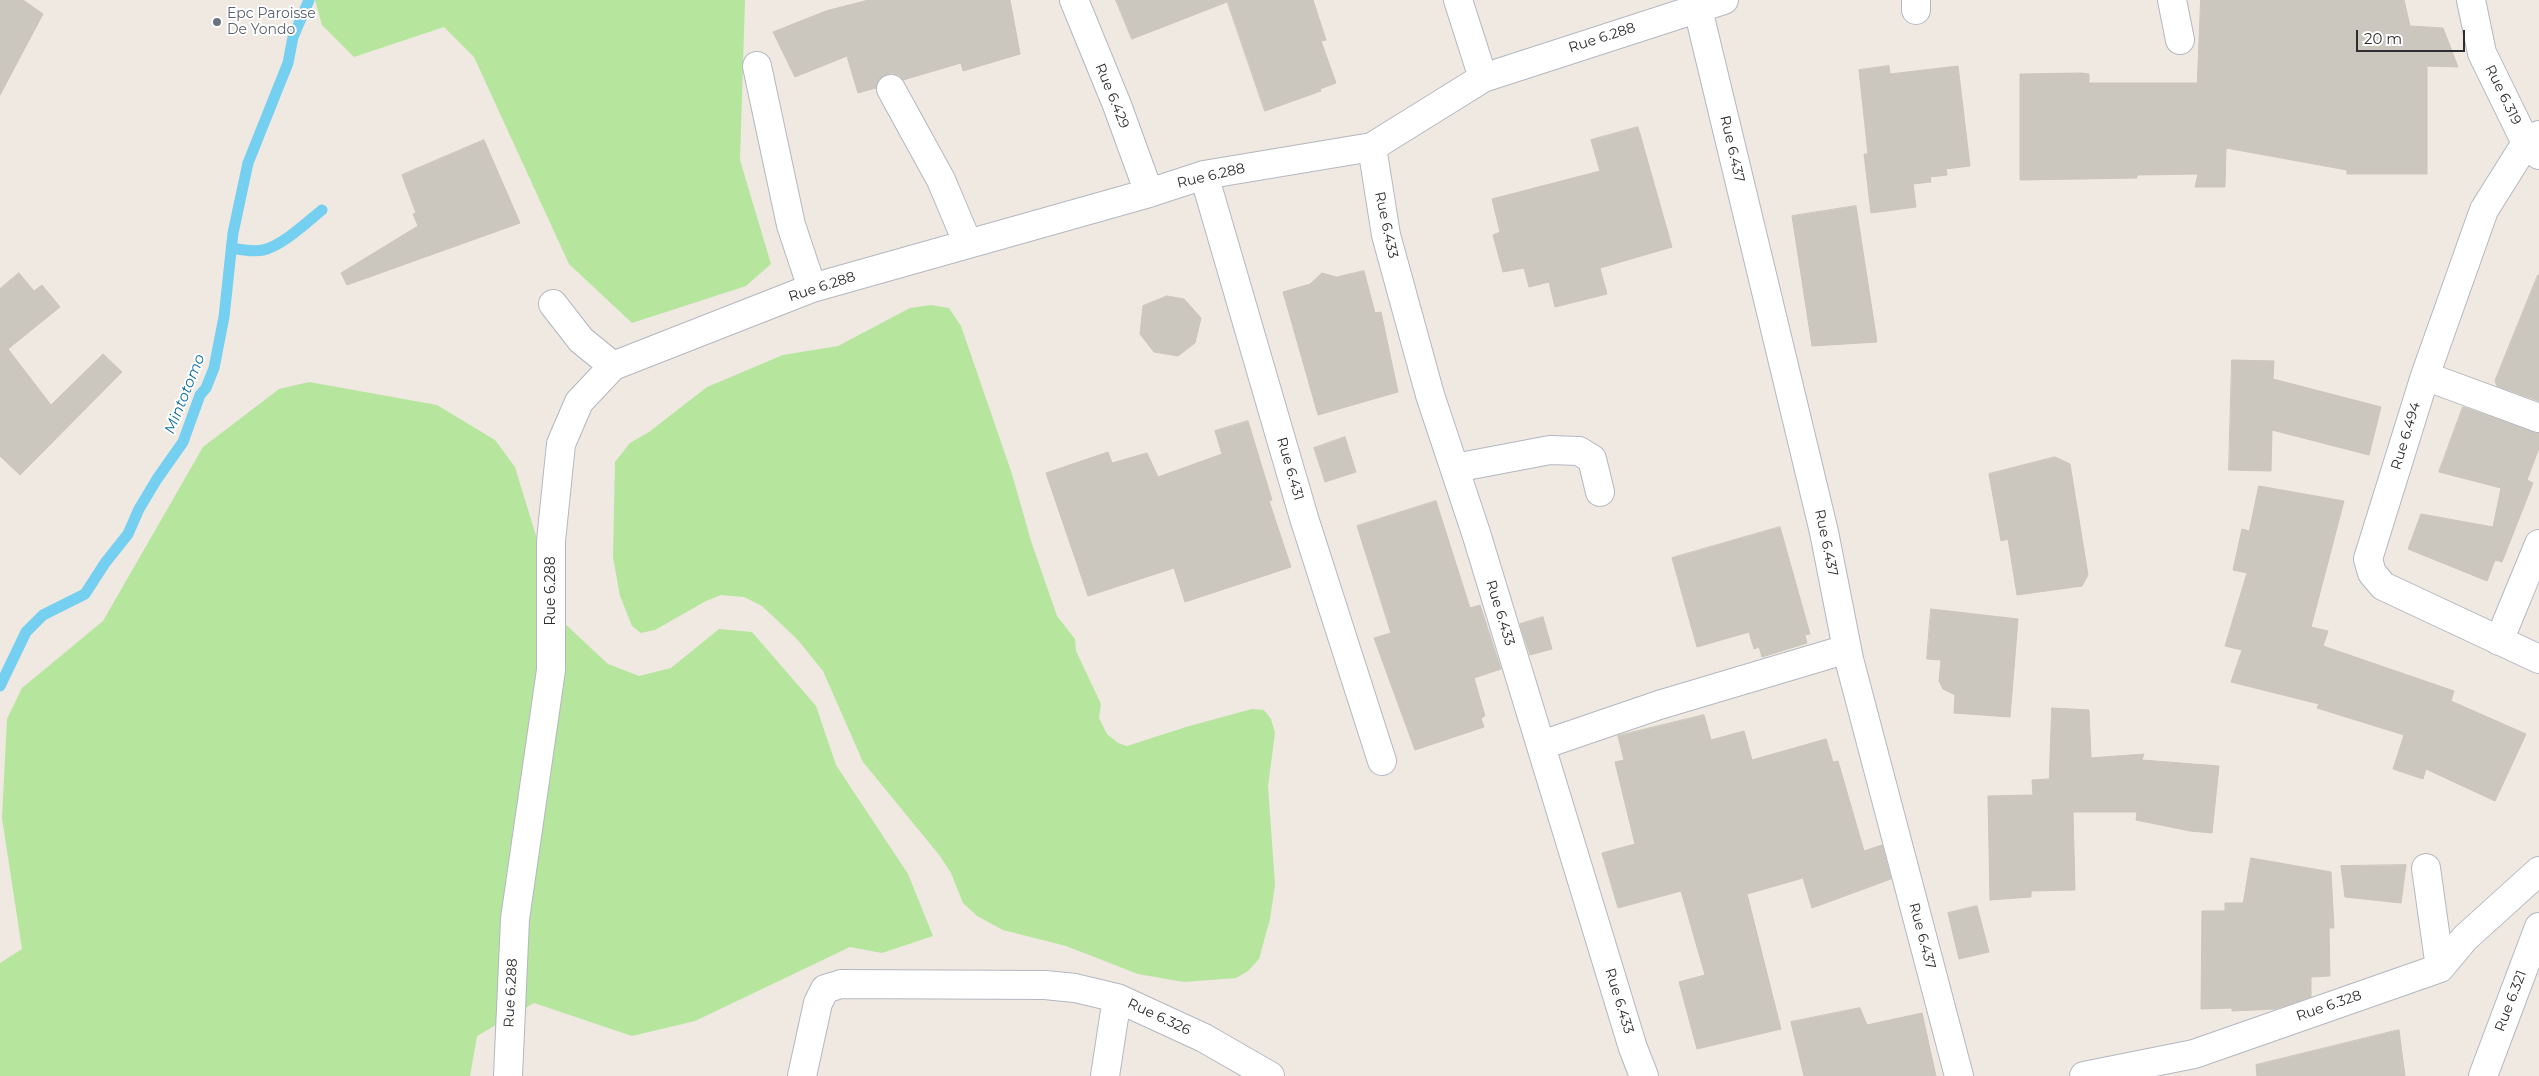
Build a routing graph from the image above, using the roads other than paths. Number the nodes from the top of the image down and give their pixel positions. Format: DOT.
graph roads {
  1 [pos="1074,0"];
  2 [pos="1458,0"];
  3 [pos="1724,0"];
  4 [pos="2172,0"];
  5 [pos="2471,0"];
  6 [pos="1698,9"];
  7 [pos="2180,40"];
  8 [pos="757,66"];
  9 [pos="1483,78"];
  10 [pos="891,89"];
  11 [pos="2535,144"];
  12 [pos="1372,147"];
  13 [pos="1204,175"];
  14 [pos="1149,193"];
  15 [pos="968,244"];
  16 [pos="812,288"];
  17 [pos="553,304"];
  18 [pos="613,366"];
  19 [pos="2425,376"];
  20 [pos="2539,418"];
  21 [pos="1455,468"];
  22 [pos="1600,492"];
  23 [pos="2539,544"];
  24 [pos="2499,641"];
  25 [pos="1847,649"];
  26 [pos="2539,659"];
  27 [pos="1542,745"];
  28 [pos="1382,761"];
  29 [pos="2426,868"];
  30 [pos="2539,871"];
  31 [pos="2539,927"];
  32 [pos="2440,968"];
  33 [pos="1117,998"];
  34 [pos="508,1076"];
  35 [pos="802,1076"];
  36 [pos="1105,1076"];
  37 [pos="1270,1076"];
  38 [pos="1644,1076"];
  39 [pos="1959,1076"];
  40 [pos="2084,1076"];
  41 [pos="2483,1076"];
  1 -- 14 [label="street, Rue 6.429"];
  2 -- 9 [label="street"];
  3 -- 6 [label="street, Rue 6.288"];
  4 -- 7 [label="street"];
  5 -- 11 [label="street, Rue 6.319"];
  6 -- 9 [label="street, Rue 6.288"];
  6 -- 25 [label="street, Rue 6.437"];
  8 -- 16 [label="street"];
  9 -- 12 [label="street, Rue 6.288"];
  10 -- 15 [label="street"];
  11 -- 19 [label="street, Rue 6.494"];
  12 -- 13 [label="street, Rue 6.288"];
  12 -- 21 [label="street, Rue 6.433"];
  13 -- 14 [label="street, Rue 6.288"];
  13 -- 28 [label="street, Rue 6.431"];
  14 -- 15 [label="street, Rue 6.288"];
  15 -- 16 [label="street, Rue 6.288"];
  16 -- 18 [label="street, Rue 6.288"];
  17 -- 18 [label="street"];
  18 -- 34 [label="street, Rue 6.288"];
  19 -- 20 [label="street"];
  19 -- 24 [label="street, Rue 6.494"];
  21 -- 22 [label="street"];
  21 -- 27 [label="street, Rue 6.433"];
  23 -- 24 [label="street"];
  24 -- 26 [label="street, Rue 6.494"];
  25 -- 27 [label="street"];
  25 -- 39 [label="street, Rue 6.437"];
  27 -- 38 [label="street, Rue 6.433"];
  29 -- 32 [label="street"];
  30 -- 32 [label="street"];
  31 -- 41 [label="street, Rue 6.321"];
  32 -- 40 [label="street, Rue 6.328"];
  33 -- 35 [label="street"];
  33 -- 36 [label="street, Rue 6.326"];
  33 -- 37 [label="street, Rue 6.326"];
}
